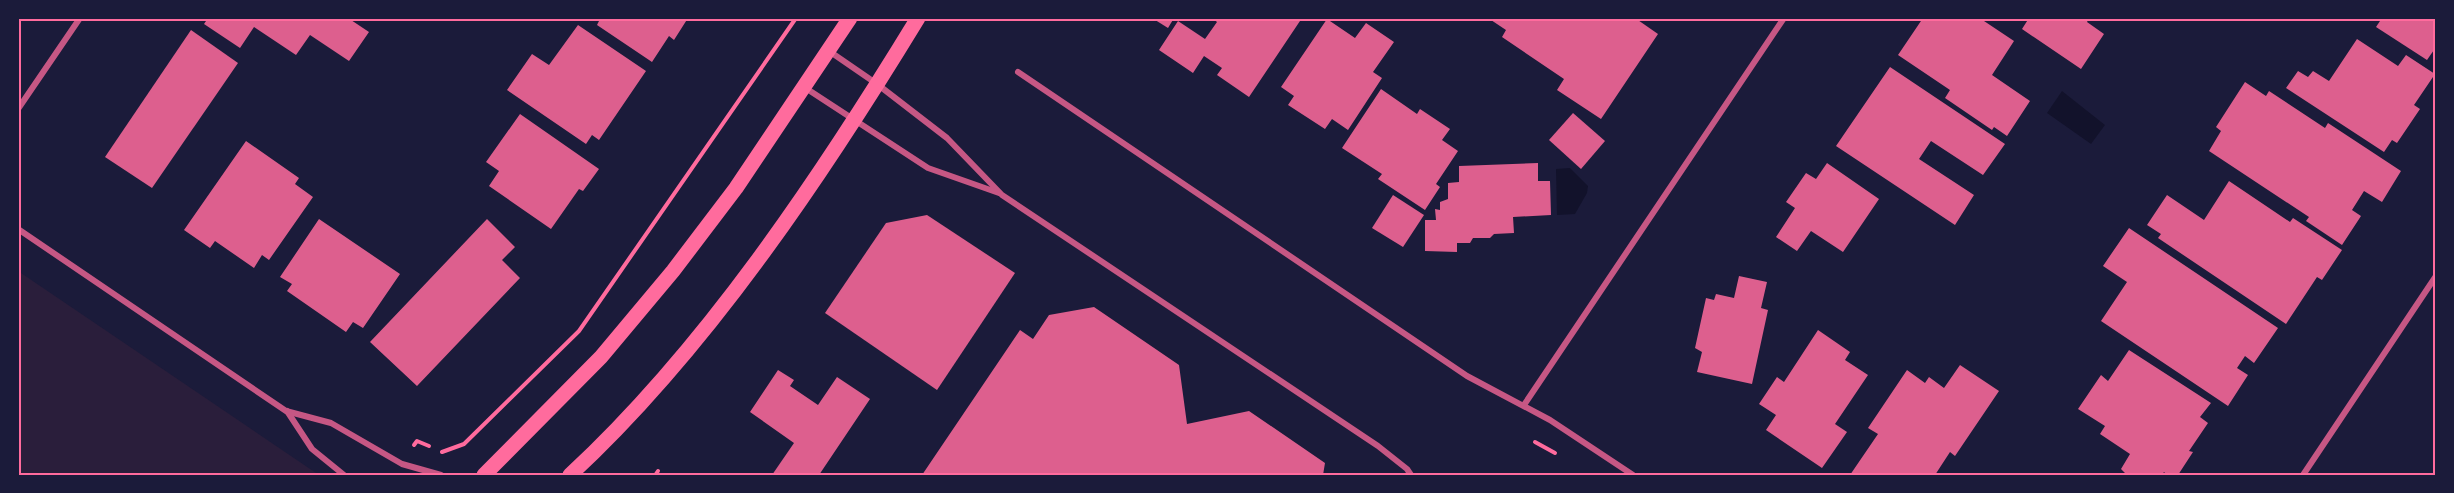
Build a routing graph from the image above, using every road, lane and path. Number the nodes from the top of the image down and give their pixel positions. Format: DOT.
graph roads {
  1 [pos="80,18"];
  2 [pos="796,18"];
  3 [pos="850,18"];
  4 [pos="918,18"];
  5 [pos="1784,18"];
  6 [pos="828,50"];
  7 [pos="1018,72"];
  8 [pos="878,84"];
  9 [pos="803,87"];
  10 [pos="18,109"];
  11 [pos="853,120"];
  12 [pos="1002,195"];
  13 [pos="18,230"];
  14 [pos="2436,276"];
  15 [pos="1524,405"];
  16 [pos="286,411"];
  17 [pos="402,464"];
  18 [pos="344,475"];
  19 [pos="441,475"];
  20 [pos="484,475"];
  21 [pos="570,475"];
  22 [pos="1411,475"];
  23 [pos="1633,475"];
  24 [pos="2303,475"];
  1 -- 10 [label="street"];
  2 -- 17 [label="path"];
  3 -- 6 [label="main road"];
  4 -- 8 [label="main road"];
  5 -- 15 [label="street"];
  6 -- 8 [label="street"];
  6 -- 9 [label="main road"];
  7 -- 15 [label="street"];
  8 -- 11 [label="main road"];
  8 -- 12 [label="street"];
  9 -- 11 [label="street"];
  9 -- 20 [label="main road"];
  11 -- 12 [label="street"];
  11 -- 21 [label="main road"];
  12 -- 22 [label="street"];
  13 -- 16 [label="street"];
  14 -- 24 [label="street"];
  15 -- 23 [label="street"];
  16 -- 17 [label="street"];
  16 -- 18 [label="street"];
  17 -- 19 [label="street"];
}
